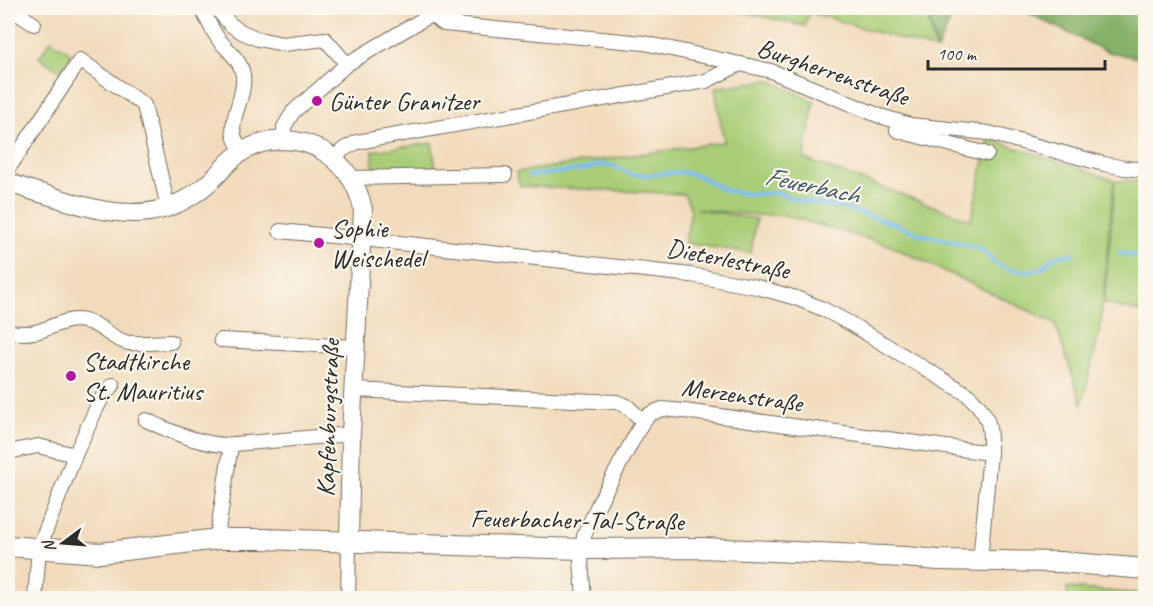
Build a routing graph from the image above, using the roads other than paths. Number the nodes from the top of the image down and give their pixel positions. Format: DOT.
graph roads {
  1 [pos="9,8"];
  2 [pos="201,8"];
  3 [pos="216,8"];
  4 [pos="437,11"];
  5 [pos="34,24"];
  6 [pos="347,64"];
  7 [pos="740,64"];
  8 [pos="880,116"];
  9 [pos="285,139"];
  10 [pos="242,152"];
  11 [pos="987,154"];
  12 [pos="334,158"];
  13 [pos="8,169"];
  14 [pos="1146,170"];
  15 [pos="505,175"];
  16 [pos="351,178"];
  17 [pos="8,182"];
  18 [pos="168,207"];
  19 [pos="280,231"];
  20 [pos="363,239"];
  21 [pos="8,332"];
  22 [pos="221,340"];
  23 [pos="171,342"];
  24 [pos="355,347"];
  25 [pos="113,385"];
  26 [pos="354,390"];
  27 [pos="146,420"];
  28 [pos="643,421"];
  29 [pos="351,434"];
  30 [pos="231,445"];
  31 [pos="8,452"];
  32 [pos="990,453"];
  33 [pos="75,456"];
  34 [pos="218,539"];
  35 [pos="349,542"];
  36 [pos="8,546"];
  37 [pos="39,548"];
  38 [pos="581,549"];
  39 [pos="980,561"];
  40 [pos="1146,569"];
  41 [pos="35,598"];
  42 [pos="348,598"];
  43 [pos="584,598"];
  1 -- 5 [label="street"];
  2 -- 10 [label="street"];
  3 -- 6 [label="street"];
  4 -- 6 [label="street"];
  4 -- 7 [label="street"];
  6 -- 9 [label="street"];
  7 -- 8 [label="street, Burgherrenstraße"];
  7 -- 12 [label="street, Burgherrenstraße"];
  8 -- 11 [label="street"];
  8 -- 14 [label="street, Burgherrenstraße"];
  9 -- 10 [label="street"];
  9 -- 12 [label="street"];
  10 -- 18 [label="street"];
  12 -- 16 [label="street, Kapfenburgstraße"];
  13 -- 18 [label="street"];
  15 -- 16 [label="street"];
  16 -- 20 [label="street, Kapfenburgstraße"];
  17 -- 18 [label="street"];
  19 -- 20 [label="street, Dieterlestraße"];
  20 -- 24 [label="street, Kapfenburgstraße"];
  20 -- 32 [label="street, Dieterlestraße"];
  21 -- 23 [label="street"];
  22 -- 24 [label="street"];
  24 -- 26 [label="street, Kapfenburgstraße"];
  25 -- 33 [label="street"];
  26 -- 28 [label="street"];
  26 -- 29 [label="street, Kapfenburgstraße"];
  27 -- 30 [label="street"];
  28 -- 32 [label="street, Merzenstraße"];
  28 -- 38 [label="street"];
  29 -- 30 [label="street"];
  29 -- 35 [label="street, Kapfenburgstraße"];
  30 -- 34 [label="street"];
  31 -- 33 [label="street"];
  32 -- 39 [label="street, Dieterlestraße"];
  33 -- 37 [label="street"];
  34 -- 35 [label="main road, Feuerbacher-Tal-Straße"];
  34 -- 37 [label="main road, Feuerbacher-Tal-Straße"];
  35 -- 38 [label="main road, Feuerbacher-Tal-Straße"];
  35 -- 42 [label="street, Kapfenburgstraße"];
  36 -- 37 [label="main road, Feuerbacher-Tal-Straße"];
  37 -- 41 [label="street"];
  38 -- 39 [label="main road, Feuerbacher-Tal-Straße"];
  38 -- 43 [label="street"];
  39 -- 40 [label="main road, Feuerbacher-Tal-Straße"];
}
